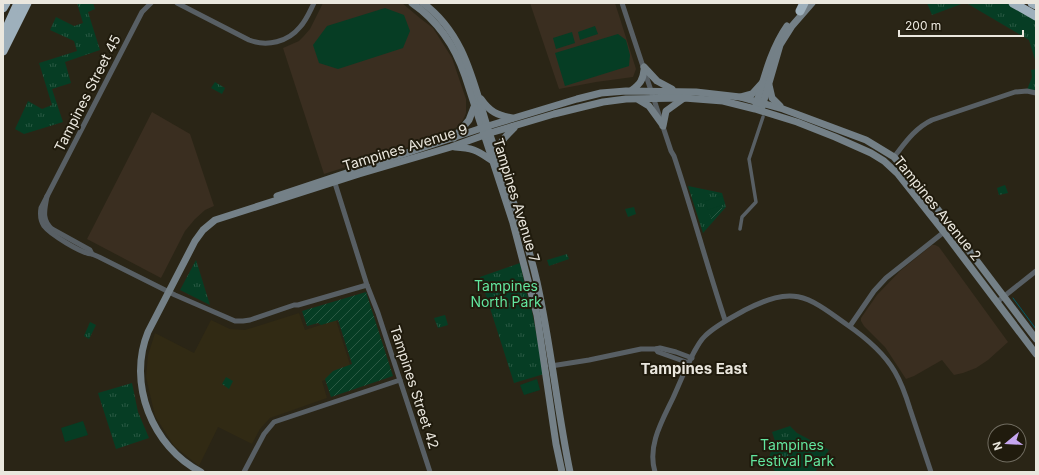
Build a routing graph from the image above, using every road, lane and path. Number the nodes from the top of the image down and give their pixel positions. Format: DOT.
graph roads {
  1 [pos="6,3"];
  2 [pos="18,3"];
  3 [pos="27,3"];
  4 [pos="151,3"];
  5 [pos="177,3"];
  6 [pos="314,3"];
  7 [pos="412,3"];
  8 [pos="423,3"];
  9 [pos="622,3"];
  10 [pos="812,3"];
  11 [pos="1013,3"];
  12 [pos="1032,3"];
  13 [pos="1036,5"];
  14 [pos="803,6"];
  15 [pos="3,8"];
  16 [pos="1036,16"];
  17 [pos="3,36"];
  18 [pos="3,51"];
  19 [pos="644,69"];
  20 [pos="766,82"];
  21 [pos="650,90"];
  22 [pos="631,91"];
  23 [pos="678,91"];
  24 [pos="1036,93"];
  25 [pos="477,94"];
  26 [pos="740,97"];
  27 [pos="653,98"];
  28 [pos="684,98"];
  29 [pos="635,99"];
  30 [pos="760,102"];
  31 [pos="474,105"];
  32 [pos="783,109"];
  33 [pos="760,112"];
  34 [pos="514,118"];
  35 [pos="662,125"];
  36 [pos="515,126"];
  37 [pos="486,131"];
  38 [pos="854,135"];
  39 [pos="453,139"];
  40 [pos="451,147"];
  41 [pos="871,153"];
  42 [pos="894,157"];
  43 [pos="495,158"];
  44 [pos="334,180"];
  45 [pos="740,229"];
  46 [pos="944,232"];
  47 [pos="1036,271"];
  48 [pos="367,285"];
  49 [pos="167,291"];
  50 [pos="1004,296"];
  51 [pos="997,302"];
  52 [pos="725,320"];
  53 [pos="850,326"];
  54 [pos="1030,331"];
  55 [pos="1036,339"];
  56 [pos="1034,352"];
  57 [pos="690,361"];
  58 [pos="549,366"];
  59 [pos="399,380"];
  60 [pos="192,472"];
  61 [pos="201,472"];
  62 [pos="244,472"];
  63 [pos="429,472"];
  64 [pos="562,472"];
  65 [pos="570,472"];
  66 [pos="655,472"];
  67 [pos="931,472"];
  1 -- 15 [label="highway"];
  2 -- 17 [label="highway"];
  3 -- 18 [label="highway"];
  4 -- 49 [label="street, Tampines Street 45"];
  5 -- 6 [label="street"];
  7 -- 31 [label="main road, Tampines Avenue 7"];
  8 -- 25 [label="main road, Tampines Avenue 7"];
  9 -- 19 [label="street"];
  10 -- 20 [label="main road"];
  11 -- 16 [label="highway"];
  12 -- 13 [label="highway"];
  14 -- 20 [label="main road"];
  19 -- 21 [label="street"];
  19 -- 22 [label="main road"];
  19 -- 23 [label="main road"];
  20 -- 26 [label="main road"];
  20 -- 30 [label="main road"];
  20 -- 32 [label="main road"];
  21 -- 22 [label="main road, Tampines Avenue 2"];
  21 -- 23 [label="main road, Tampines Avenue 2"];
  21 -- 27 [label="street"];
  22 -- 34 [label="main road, Tampines Avenue 2"];
  23 -- 26 [label="main road, Tampines Avenue 2"];
  24 -- 42 [label="street"];
  25 -- 34 [label="main road"];
  25 -- 37 [label="main road, Tampines Avenue 7"];
  26 -- 30 [label="main road, Tampines Avenue 2"];
  27 -- 28 [label="main road, Tampines Avenue 2"];
  27 -- 29 [label="main road, Tampines Avenue 2"];
  27 -- 35 [label="street"];
  28 -- 33 [label="main road, Tampines Avenue 2"];
  28 -- 35 [label="main road"];
  29 -- 35 [label="main road"];
  29 -- 36 [label="main road, Tampines Avenue 2"];
  30 -- 32 [label="main road, Tampines Avenue 2"];
  30 -- 33 [label="main road"];
  31 -- 37 [label="main road, Tampines Avenue 7"];
  31 -- 39 [label="main road"];
  32 -- 38 [label="main road, Tampines Avenue 2"];
  33 -- 41 [label="main road, Tampines Avenue 2"];
  33 -- 45 [label="street"];
  34 -- 37 [label="main road, Tampines Avenue 2"];
  35 -- 52 [label="street"];
  36 -- 37 [label="main road, Tampines Avenue 2"];
  36 -- 43 [label="main road"];
  37 -- 39 [label="main road, Tampines Avenue 9"];
  37 -- 40 [label="main road, Tampines Avenue 9"];
  37 -- 43 [label="main road, Tampines Avenue 7"];
  38 -- 41 [label="main road"];
  38 -- 42 [label="main road, Tampines Avenue 2"];
  39 -- 44 [label="main road, Tampines Avenue 9"];
  40 -- 43 [label="main road"];
  40 -- 44 [label="main road, Tampines Avenue 9"];
  41 -- 46 [label="main road, Tampines Avenue 2"];
  42 -- 50 [label="main road, Tampines Avenue 2"];
  43 -- 58 [label="main road, Tampines Avenue 7"];
  44 -- 48 [label="street, Tampines Street 42"];
  44 -- 49 [label="main road, Tampines Avenue 9"];
  46 -- 51 [label="main road, Tampines Avenue 2"];
  46 -- 53 [label="street"];
  47 -- 50 [label="street"];
  48 -- 49 [label="street, Tampines Street 45"];
  48 -- 59 [label="street, Tampines Street 42"];
  49 -- 60 [label="main road, Tampines Avenue 9"];
  49 -- 61 [label="main road, Tampines Avenue 9"];
  50 -- 51 [label="street"];
  50 -- 54 [label="main road, Tampines Avenue 2"];
  51 -- 56 [label="main road, Tampines Avenue 2"];
  52 -- 53 [label="street"];
  52 -- 57 [label="street"];
  53 -- 67 [label="street"];
  54 -- 55 [label="main road, Tampines Avenue 2"];
  54 -- 56 [label="main road"];
  57 -- 58 [label="street"];
  57 -- 66 [label="street"];
  58 -- 64 [label="main road, Tampines Avenue 7"];
  58 -- 65 [label="main road, Tampines Avenue 7"];
  59 -- 62 [label="street"];
  59 -- 63 [label="street, Tampines Street 42"];
}
